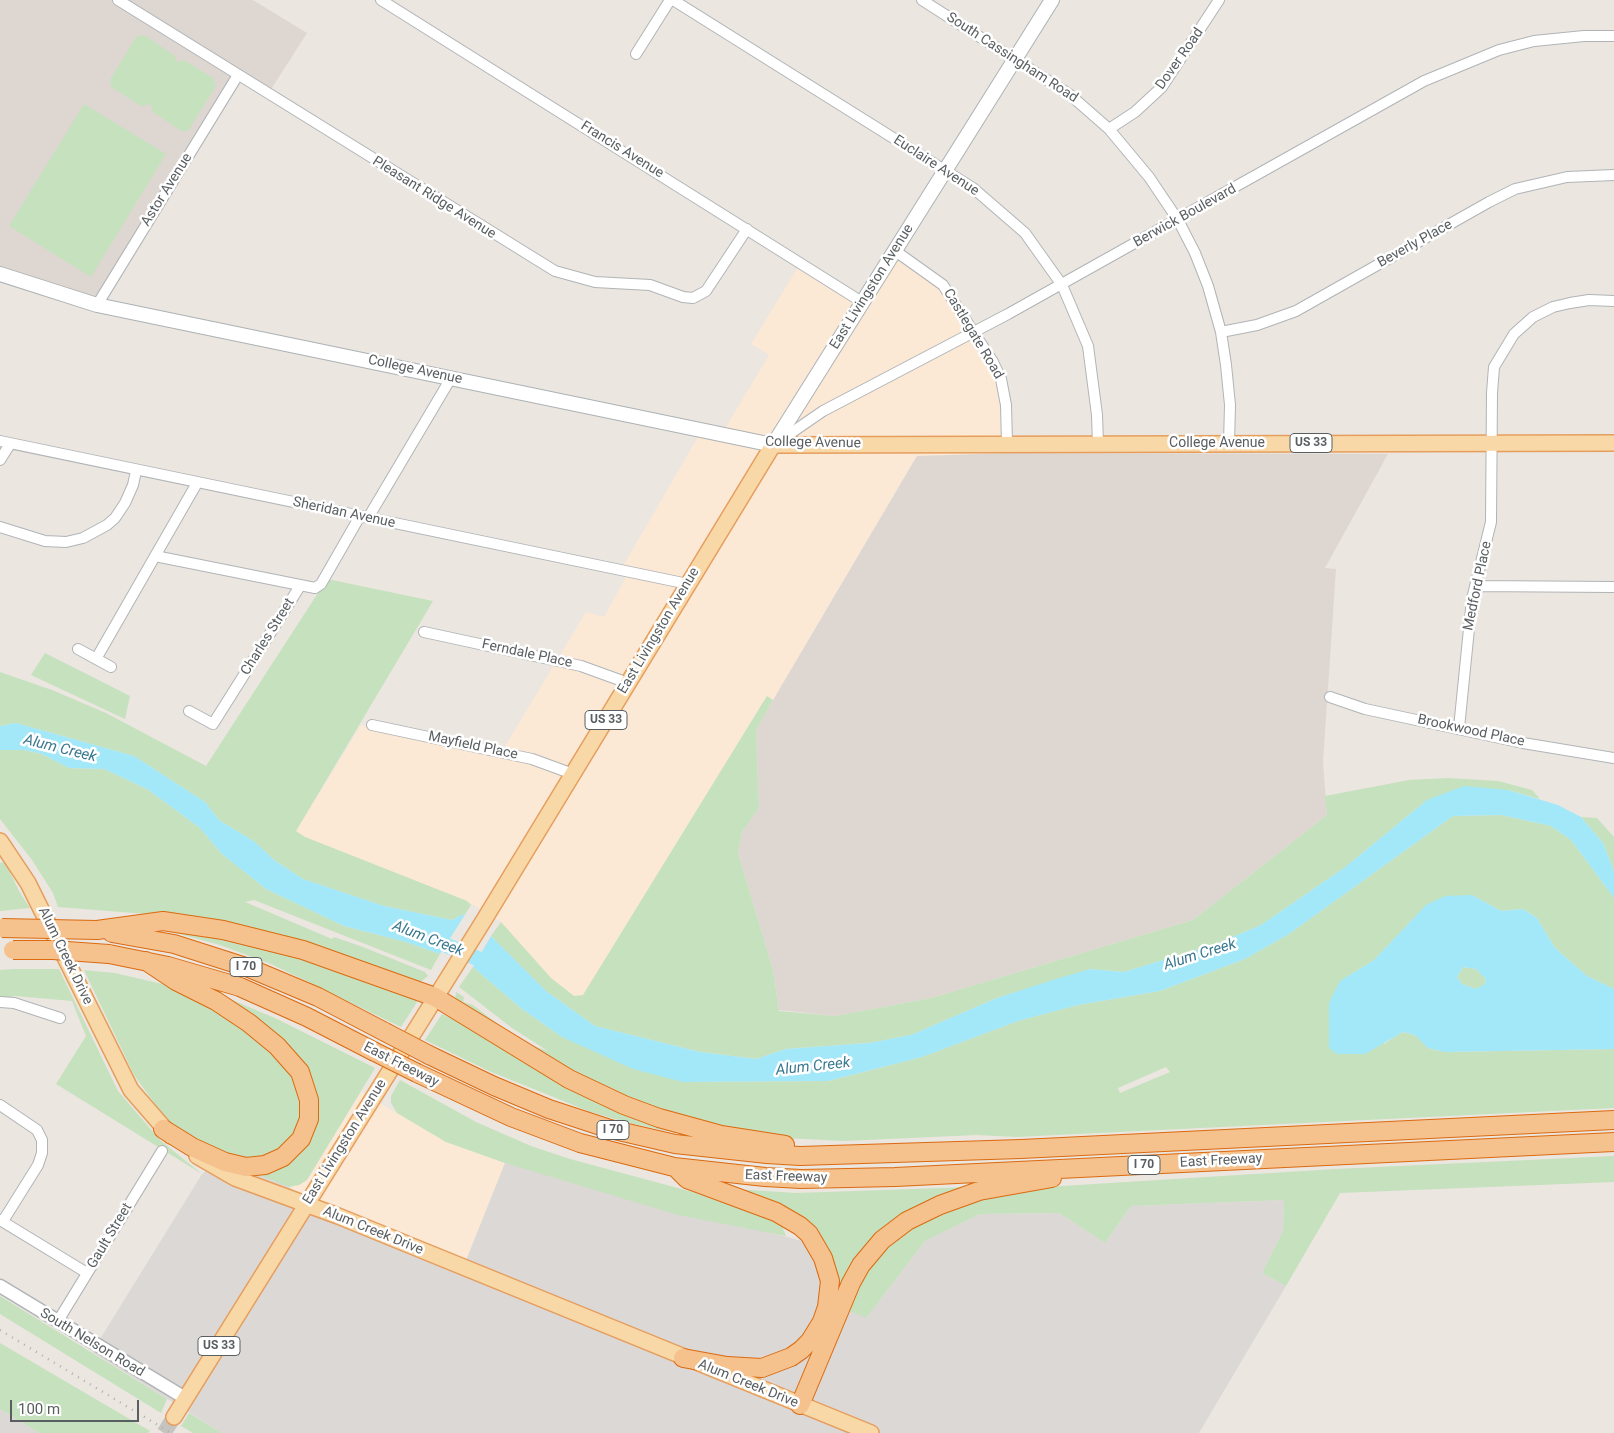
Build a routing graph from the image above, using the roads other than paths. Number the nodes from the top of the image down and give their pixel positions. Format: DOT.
graph roads {
  1 [pos="118,0"];
  2 [pos="381,0"];
  3 [pos="672,0"];
  4 [pos="922,0"];
  5 [pos="1052,0"];
  6 [pos="1219,0"];
  7 [pos="1614,36"];
  8 [pos="636,54"];
  9 [pos="1015,59"];
  10 [pos="238,75"];
  11 [pos="1109,129"];
  12 [pos="945,170"];
  13 [pos="1614,175"];
  14 [pos="1178,220"];
  15 [pos="746,229"];
  16 [pos="894,250"];
  17 [pos="0,274"];
  18 [pos="1062,284"];
  19 [pos="1614,301"];
  20 [pos="862,302"];
  21 [pos="97,304"];
  22 [pos="975,332"];
  23 [pos="1221,332"];
  24 [pos="451,378"];
  25 [pos="5,443"];
  26 [pos="1007,443"];
  27 [pos="1229,443"];
  28 [pos="1492,443"];
  29 [pos="1614,443"];
  30 [pos="1098,444"];
  31 [pos="773,445"];
  32 [pos="0,460"];
  33 [pos="136,471"];
  34 [pos="197,483"];
  35 [pos="364,517"];
  36 [pos="0,527"];
  37 [pos="155,556"];
  38 [pos="688,584"];
  39 [pos="300,586"];
  40 [pos="1475,586"];
  41 [pos="1614,586"];
  42 [pos="424,632"];
  43 [pos="78,648"];
  44 [pos="96,659"];
  45 [pos="112,667"];
  46 [pos="628,683"];
  47 [pos="1330,697"];
  48 [pos="189,711"];
  49 [pos="372,725"];
  50 [pos="1459,728"];
  51 [pos="1614,758"];
  52 [pos="573,774"];
  53 [pos="0,841"];
  54 [pos="1,928"];
  55 [pos="97,930"];
  56 [pos="7,951"];
  57 [pos="146,961"];
  58 [pos="435,997"];
  59 [pos="0,1002"];
  60 [pos="60,1018"];
  61 [pos="0,1105"];
  62 [pos="1614,1120"];
  63 [pos="163,1129"];
  64 [pos="1614,1142"];
  65 [pos="162,1151"];
  66 [pos="810,1156"];
  67 [pos="1128,1165"];
  68 [pos="674,1167"];
  69 [pos="306,1205"];
  70 [pos="2,1220"];
  71 [pos="87,1273"];
  72 [pos="0,1286"];
  73 [pos="823,1320"];
  74 [pos="58,1321"];
  75 [pos="683,1358"];
  76 [pos="185,1398"];
  77 [pos="800,1405"];
  78 [pos="174,1417"];
  79 [pos="871,1433"];
  1 -- 10 [label="street, Pleasant Ridge Avenue"];
  2 -- 15 [label="street, Francis Avenue"];
  3 -- 8 [label="street"];
  3 -- 12 [label="street, Euclaire Avenue"];
  4 -- 9 [label="street, South Cassingham Road"];
  5 -- 9 [label="main road, East Livingston Avenue"];
  6 -- 11 [label="street, Dover Road"];
  7 -- 14 [label="street, Berwick Boulevard"];
  9 -- 11 [label="street, South Cassingham Road"];
  9 -- 12 [label="main road, East Livingston Avenue"];
  10 -- 15 [label="street, Pleasant Ridge Avenue"];
  10 -- 21 [label="street, Astor Avenue"];
  11 -- 14 [label="street, South Cassingham Road"];
  12 -- 16 [label="main road, East Livingston Avenue"];
  12 -- 18 [label="street, Euclaire Avenue"];
  13 -- 23 [label="street, Beverly Place"];
  14 -- 18 [label="street, Berwick Boulevard"];
  14 -- 23 [label="street, South Cassingham Road"];
  15 -- 20 [label="street, Francis Avenue"];
  16 -- 20 [label="main road, East Livingston Avenue"];
  16 -- 22 [label="street, Castlegate Road"];
  17 -- 21 [label="main road, College Avenue"];
  18 -- 22 [label="street, Berwick Boulevard"];
  18 -- 30 [label="street, Euclaire Avenue"];
  19 -- 28 [label="street, Medford Place"];
  20 -- 31 [label="main road, East Livingston Avenue"];
  21 -- 24 [label="main road, College Avenue"];
  22 -- 26 [label="street, Castlegate Road"];
  22 -- 31 [label="street, Berwick Boulevard"];
  23 -- 27 [label="street, South Cassingham Road"];
  24 -- 31 [label="main road, College Avenue"];
  24 -- 35 [label="street, Charles Street"];
  25 -- 32 [label="street"];
  25 -- 33 [label="street, Sheridan Avenue"];
  26 -- 30 [label="main road, College Avenue / US 33"];
  26 -- 31 [label="main road, College Avenue / US 33"];
  27 -- 28 [label="main road, College Avenue / US 33"];
  27 -- 30 [label="main road, College Avenue / US 33"];
  28 -- 29 [label="main road, College Avenue / US 33"];
  28 -- 40 [label="street, Medford Place"];
  31 -- 38 [label="main road, East Livingston Avenue / US 33"];
  33 -- 34 [label="street, Sheridan Avenue"];
  33 -- 36 [label="street"];
  34 -- 35 [label="street, Sheridan Avenue"];
  34 -- 37 [label="street"];
  35 -- 38 [label="street, Sheridan Avenue"];
  35 -- 39 [label="street, Charles Street"];
  37 -- 39 [label="street"];
  37 -- 44 [label="street"];
  38 -- 46 [label="main road, East Livingston Avenue / US 33"];
  39 -- 48 [label="street, Charles Street"];
  40 -- 41 [label="street"];
  40 -- 50 [label="street, Medford Place"];
  42 -- 46 [label="street, Ferndale Place"];
  43 -- 44 [label="street"];
  44 -- 45 [label="street"];
  46 -- 52 [label="main road, East Livingston Avenue / US 33"];
  47 -- 50 [label="street, Brookwood Place"];
  49 -- 52 [label="street, Mayfield Place"];
  50 -- 51 [label="street, Brookwood Place"];
  52 -- 58 [label="main road, East Livingston Avenue / US 33"];
  53 -- 63 [label="main road, Alum Creek Drive"];
  54 -- 55 [label="highway, East Freeway / I 70, bridge"];
  55 -- 58 [label="highway"];
  55 -- 66 [label="highway, East Freeway / I 70, bridge"];
  56 -- 57 [label="highway, East Freeway / I 70, bridge"];
  57 -- 63 [label="highway"];
  57 -- 68 [label="highway, East Freeway / I 70, bridge"];
  58 -- 66 [label="highway"];
  58 -- 69 [label="main road, East Livingston Avenue / US 33"];
  59 -- 60 [label="street"];
  61 -- 70 [label="street"];
  62 -- 66 [label="highway, East Freeway / I 70"];
  63 -- 69 [label="main road, Alum Creek Drive"];
  64 -- 67 [label="highway, East Freeway / I 70"];
  65 -- 71 [label="street, Gault Street"];
  67 -- 68 [label="highway, East Freeway / I 70"];
  67 -- 77 [label="highway"];
  68 -- 73 [label="highway"];
  69 -- 75 [label="main road, Alum Creek Drive"];
  69 -- 76 [label="main road, East Livingston Avenue / US 33"];
  70 -- 71 [label="street"];
  71 -- 74 [label="street, Gault Street"];
  72 -- 74 [label="street, South Nelson Road"];
  73 -- 75 [label="highway"];
  73 -- 77 [label="highway"];
  74 -- 76 [label="street, South Nelson Road"];
  75 -- 77 [label="main road, Alum Creek Drive"];
  76 -- 78 [label="main road, East Livingston Avenue / US 33"];
  77 -- 79 [label="main road, Alum Creek Drive"];
}
